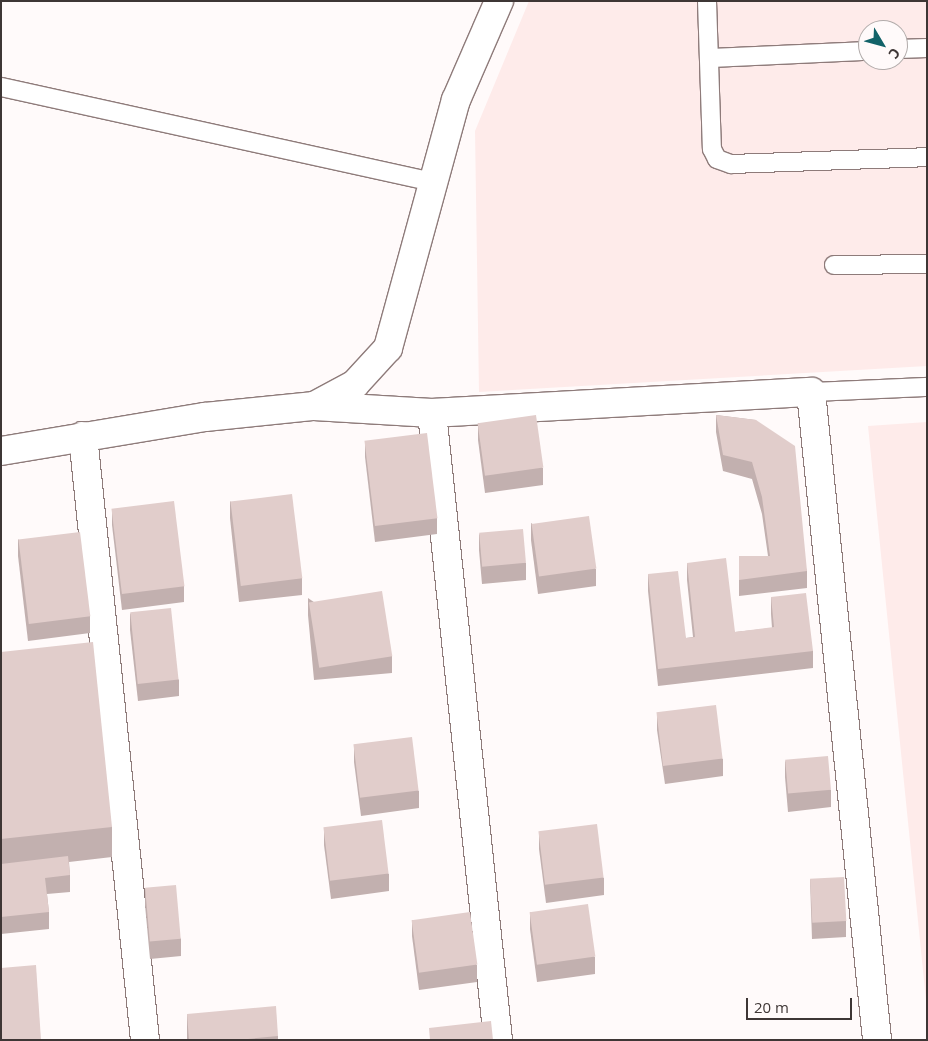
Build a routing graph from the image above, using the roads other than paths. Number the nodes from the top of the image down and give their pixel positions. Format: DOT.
graph roads {
  1 [pos="499,1"];
  2 [pos="707,1"];
  3 [pos="927,48"];
  4 [pos="908,49"];
  5 [pos="858,51"];
  6 [pos="711,58"];
  7 [pos="1,87"];
  8 [pos="927,157"];
  9 [pos="430,181"];
  10 [pos="927,264"];
  11 [pos="834,265"];
  12 [pos="927,387"];
  13 [pos="811,392"];
  14 [pos="314,406"];
  15 [pos="432,413"];
  16 [pos="83,436"];
  17 [pos="1,451"];
  18 [pos="145,1040"];
  19 [pos="498,1040"];
  20 [pos="877,1040"];
  1 -- 9 [label="street"];
  2 -- 6 [label="lane"];
  3 -- 4 [label="lane"];
  5 -- 6 [label="lane"];
  6 -- 8 [label="lane"];
  7 -- 9 [label="lane"];
  9 -- 14 [label="street"];
  10 -- 11 [label="lane"];
  12 -- 13 [label="lane"];
  13 -- 15 [label="street"];
  13 -- 20 [label="street"];
  14 -- 15 [label="street"];
  14 -- 16 [label="street"];
  15 -- 19 [label="street"];
  16 -- 17 [label="street"];
  16 -- 18 [label="street"];
}
